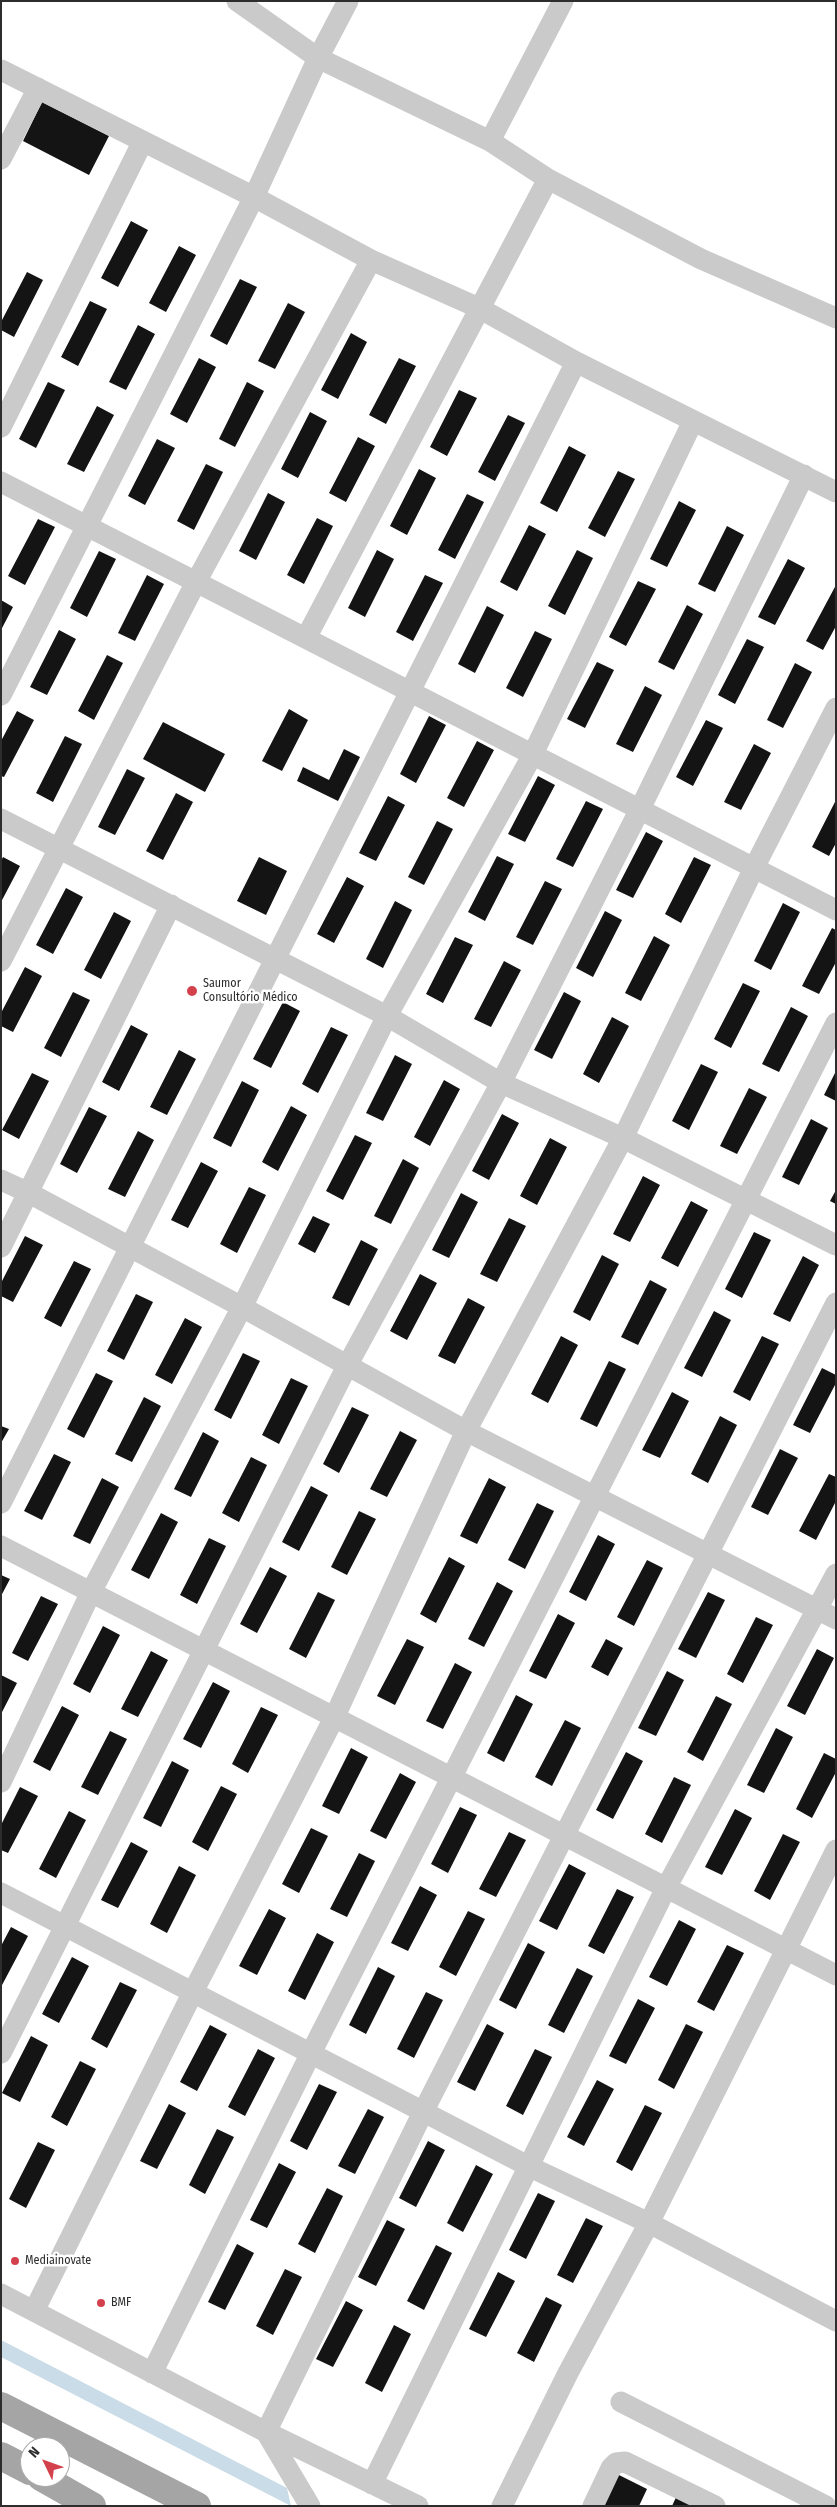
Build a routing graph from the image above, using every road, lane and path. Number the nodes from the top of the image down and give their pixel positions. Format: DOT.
graph roads {
  1 [pos="236,1"];
  2 [pos="348,1"];
  3 [pos="563,1"];
  4 [pos="318,58"];
  5 [pos="1,70"];
  6 [pos="38,88"];
  7 [pos="490,140"];
  8 [pos="143,141"];
  9 [pos="1,159"];
  10 [pos="548,179"];
  11 [pos="254,197"];
  12 [pos="371,260"];
  13 [pos="479,308"];
  14 [pos="836,318"];
  15 [pos="576,362"];
  16 [pos="693,421"];
  17 [pos="1,427"];
  18 [pos="804,475"];
  19 [pos="1,482"];
  20 [pos="836,492"];
  21 [pos="87,526"];
  22 [pos="196,582"];
  23 [pos="306,638"];
  24 [pos="410,692"];
  25 [pos="1,695"];
  26 [pos="836,708"];
  27 [pos="532,756"];
  28 [pos="640,809"];
  29 [pos="1,819"];
  30 [pos="60,849"];
  31 [pos="754,868"];
  32 [pos="171,905"];
  33 [pos="836,910"];
  34 [pos="275,959"];
  35 [pos="1,961"];
  36 [pos="387,1016"];
  37 [pos="836,1024"];
  38 [pos="501,1083"];
  39 [pos="623,1138"];
  40 [pos="1,1180"];
  41 [pos="29,1193"];
  42 [pos="746,1199"];
  43 [pos="836,1245"];
  44 [pos="1,1246"];
  45 [pos="130,1249"];
  46 [pos="836,1302"];
  47 [pos="242,1307"];
  48 [pos="346,1366"];
  49 [pos="466,1431"];
  50 [pos="595,1496"];
  51 [pos="1,1503"];
  52 [pos="1,1546"];
  53 [pos="708,1553"];
  54 [pos="836,1574"];
  55 [pos="91,1592"];
  56 [pos="827,1615"];
  57 [pos="204,1651"];
  58 [pos="335,1716"];
  59 [pos="451,1778"];
  60 [pos="1,1782"];
  61 [pos="566,1835"];
  62 [pos="836,1850"];
  63 [pos="666,1888"];
  64 [pos="1,1894"];
  65 [pos="65,1926"];
  66 [pos="786,1949"];
  67 [pos="836,1976"];
  68 [pos="192,1994"];
  69 [pos="1,2053"];
  70 [pos="310,2054"];
  71 [pos="423,2112"];
  72 [pos="530,2167"];
  73 [pos="649,2223"];
  74 [pos="1,2294"];
  75 [pos="34,2311"];
  76 [pos="836,2321"];
  77 [pos="152,2373"];
  78 [pos="621,2402"];
  79 [pos="1,2406"];
  80 [pos="266,2432"];
  81 [pos="1,2456"];
  82 [pos="20,2466"];
  83 [pos="372,2484"];
  84 [pos="59,2487"];
  85 [pos="92,2506"];
  86 [pos="197,2506"];
  87 [pos="310,2506"];
  88 [pos="418,2506"];
  89 [pos="502,2506"];
  90 [pos="593,2506"];
  91 [pos="715,2506"];
  92 [pos="826,2506"];
  1 -- 4 [label="street"];
  2 -- 4 [label="street"];
  3 -- 7 [label="street"];
  4 -- 7 [label="street"];
  4 -- 11 [label="street"];
  5 -- 6 [label="street"];
  6 -- 8 [label="street"];
  6 -- 9 [label="street"];
  7 -- 10 [label="street"];
  8 -- 11 [label="street"];
  8 -- 17 [label="street"];
  10 -- 13 [label="street"];
  10 -- 14 [label="street"];
  11 -- 12 [label="street"];
  11 -- 21 [label="street"];
  12 -- 13 [label="street"];
  12 -- 22 [label="street"];
  13 -- 15 [label="street"];
  13 -- 23 [label="street"];
  15 -- 16 [label="street"];
  15 -- 24 [label="street"];
  16 -- 18 [label="street"];
  16 -- 27 [label="street"];
  18 -- 20 [label="street"];
  18 -- 28 [label="street"];
  19 -- 21 [label="street"];
  21 -- 22 [label="street"];
  21 -- 25 [label="street"];
  22 -- 23 [label="street"];
  22 -- 30 [label="street"];
  23 -- 24 [label="street"];
  24 -- 27 [label="street"];
  24 -- 34 [label="street"];
  26 -- 31 [label="street"];
  27 -- 28 [label="street"];
  27 -- 36 [label="street"];
  28 -- 31 [label="street"];
  28 -- 38 [label="street"];
  29 -- 30 [label="street"];
  30 -- 32 [label="street"];
  30 -- 35 [label="street"];
  31 -- 33 [label="street"];
  31 -- 39 [label="street"];
  32 -- 34 [label="street"];
  32 -- 41 [label="street"];
  34 -- 36 [label="street"];
  34 -- 45 [label="street"];
  36 -- 38 [label="street"];
  36 -- 47 [label="street"];
  37 -- 42 [label="street"];
  38 -- 39 [label="street"];
  38 -- 48 [label="street"];
  39 -- 42 [label="street"];
  39 -- 49 [label="street"];
  40 -- 41 [label="street"];
  41 -- 44 [label="street"];
  41 -- 45 [label="street"];
  42 -- 43 [label="street"];
  42 -- 50 [label="street"];
  45 -- 47 [label="street"];
  45 -- 51 [label="street"];
  46 -- 53 [label="street"];
  47 -- 48 [label="street"];
  47 -- 55 [label="street"];
  48 -- 49 [label="street"];
  48 -- 57 [label="street"];
  49 -- 50 [label="street"];
  49 -- 58 [label="street"];
  50 -- 53 [label="street"];
  50 -- 59 [label="street"];
  52 -- 55 [label="street"];
  53 -- 56 [label="street"];
  53 -- 61 [label="street"];
  54 -- 56 [label="street"];
  55 -- 57 [label="street"];
  55 -- 60 [label="street"];
  56 -- 63 [label="street"];
  57 -- 58 [label="street"];
  57 -- 65 [label="street"];
  58 -- 59 [label="street"];
  58 -- 68 [label="street"];
  59 -- 61 [label="street"];
  59 -- 70 [label="street"];
  61 -- 63 [label="street"];
  61 -- 71 [label="street"];
  62 -- 66 [label="street"];
  63 -- 66 [label="street"];
  63 -- 72 [label="street"];
  64 -- 65 [label="street"];
  65 -- 68 [label="street"];
  65 -- 69 [label="street"];
  66 -- 67 [label="street"];
  66 -- 73 [label="street"];
  68 -- 70 [label="street"];
  68 -- 75 [label="street"];
  70 -- 71 [label="street"];
  70 -- 77 [label="street"];
  71 -- 72 [label="street"];
  71 -- 80 [label="street"];
  72 -- 73 [label="street"];
  72 -- 83 [label="street"];
  73 -- 76 [label="street"];
  73 -- 89 [label="street"];
  74 -- 75 [label="street"];
  75 -- 77 [label="street"];
  77 -- 80 [label="street"];
  78 -- 92 [label="street"];
  79 -- 86 [label="main road"];
  80 -- 83 [label="street"];
  80 -- 87 [label="street"];
  81 -- 82 [label="main road"];
  83 -- 88 [label="street"];
  84 -- 85 [label="main road"];
  90 -- 91 [label="street"];
}
